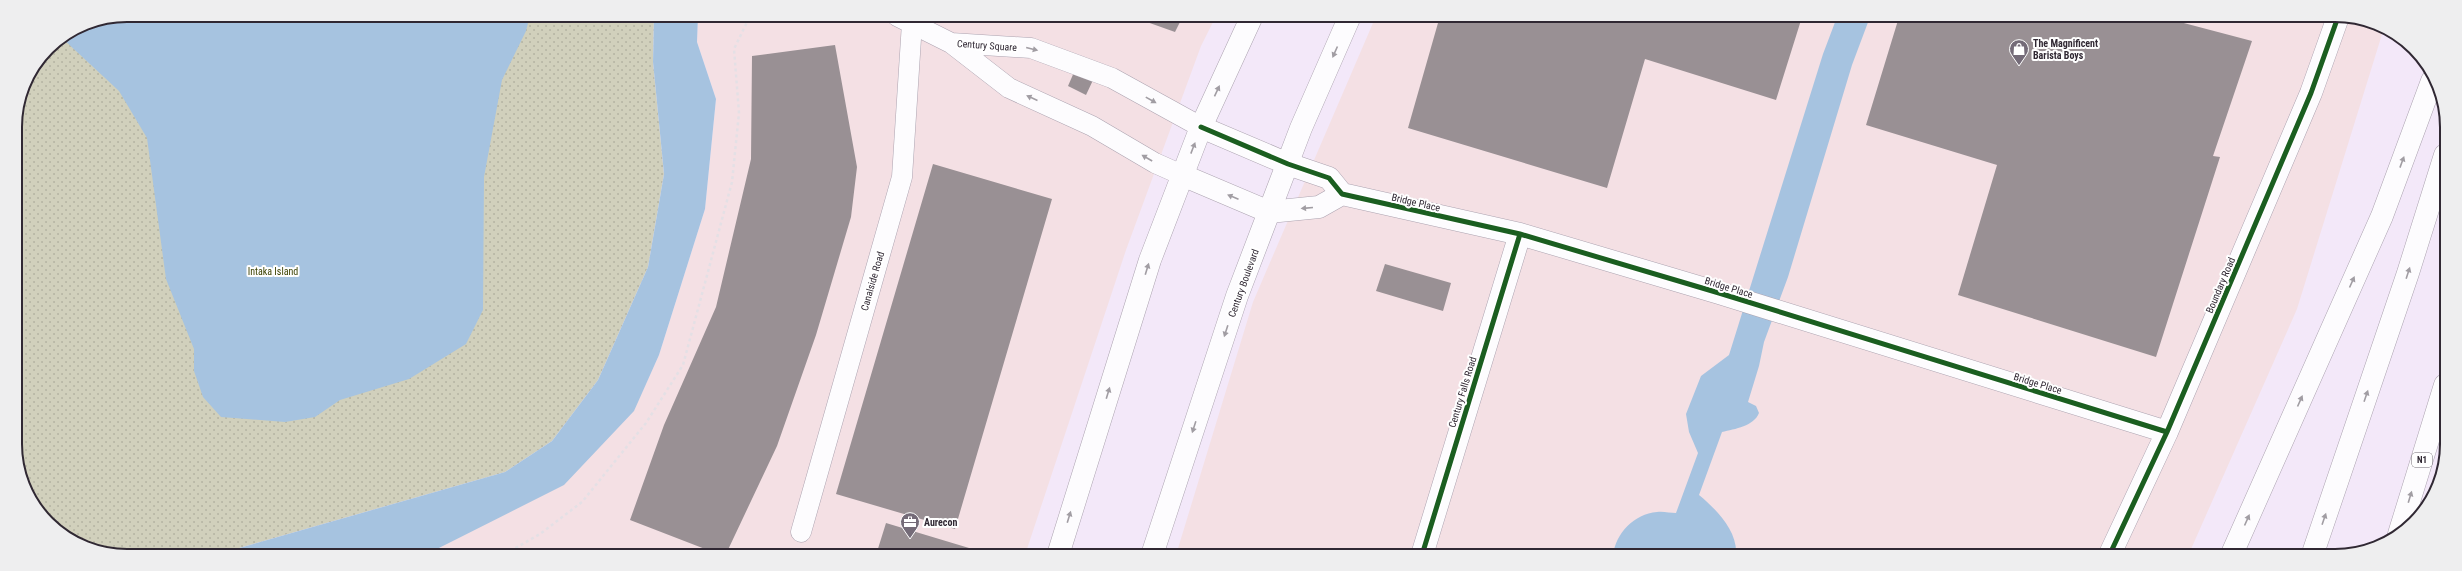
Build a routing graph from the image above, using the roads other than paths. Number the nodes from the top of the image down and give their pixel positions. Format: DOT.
graph roads {
  1 [pos="905,22"];
  2 [pos="909,22"];
  3 [pos="1249,22"];
  4 [pos="1347,22"];
  5 [pos="2336,22"];
  6 [pos="951,43"];
  7 [pos="2431,85"];
  8 [pos="1201,126"];
  9 [pos="1288,164"];
  10 [pos="2440,170"];
  11 [pos="1182,175"];
  12 [pos="1342,194"];
  13 [pos="1269,212"];
  14 [pos="1520,234"];
  15 [pos="2440,401"];
  16 [pos="2167,432"];
  17 [pos="2402,525"];
  18 [pos="801,532"];
  19 [pos="1060,549"];
  20 [pos="1154,549"];
  21 [pos="1424,549"];
  22 [pos="2112,549"];
  23 [pos="2235,549"];
  24 [pos="2314,549"];
  1 -- 18 [label="lane, Canalside Road"];
  2 -- 6 [label="lane"];
  8 -- 3 [label="main road, one-way"];
  4 -- 9 [label="main road, Century Boulevard, one-way"];
  5 -- 16 [label="main road, Boundary Road"];
  6 -- 8 [label="lane, Century Square, one-way"];
  11 -- 6 [label="lane, Century Square, one-way"];
  23 -- 7 [label="main road, one-way"];
  8 -- 9 [label="main road"];
  11 -- 8 [label="main road, one-way"];
  9 -- 12 [label="main road"];
  9 -- 13 [label="main road, Century Boulevard"];
  24 -- 10 [label="main road, one-way"];
  13 -- 11 [label="main road, one-way"];
  19 -- 11 [label="main road, one-way"];
  12 -- 13 [label="main road, one-way"];
  12 -- 14 [label="main road, Bridge Place"];
  13 -- 20 [label="main road, Century Boulevard, one-way"];
  14 -- 16 [label="main road, Bridge Place"];
  14 -- 21 [label="main road, Century Falls Road"];
  17 -- 15 [label="main road, N1, one-way"];
  16 -- 22 [label="main road, Boundary Road"];
}
